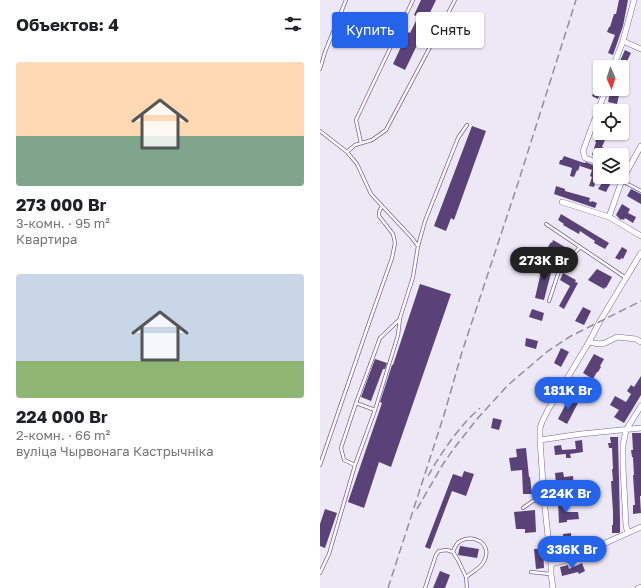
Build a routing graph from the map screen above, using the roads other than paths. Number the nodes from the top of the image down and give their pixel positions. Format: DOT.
graph roads {
  1 [pos="346,0"];
  2 [pos="413,0"];
  3 [pos="455,0"];
  4 [pos="634,0"];
  5 [pos="623,42"];
  6 [pos="641,50"];
  7 [pos="616,60"];
  8 [pos="320,69"];
  9 [pos="603,96"];
  10 [pos="467,125"];
  11 [pos="320,131"];
  12 [pos="361,143"];
  13 [pos="641,146"];
  14 [pos="347,152"];
  15 [pos="593,161"];
  16 [pos="629,164"];
  17 [pos="621,184"];
  18 [pos="629,184"];
  19 [pos="641,191"];
  20 [pos="562,202"];
  21 [pos="382,206"];
  22 [pos="609,217"];
  23 [pos="546,224"];
  24 [pos="641,236"];
  25 [pos="418,246"];
  26 [pos="580,247"];
  27 [pos="641,254"];
  28 [pos="627,279"];
  29 [pos="549,301"];
  30 [pos="400,318"];
  31 [pos="639,340"];
  32 [pos="589,342"];
  33 [pos="356,403"];
  34 [pos="641,406"];
  35 [pos="375,410"];
  36 [pos="641,428"];
  37 [pos="626,430"];
  38 [pos="540,440"];
  39 [pos="320,465"];
  40 [pos="355,465"];
  41 [pos="544,499"];
  42 [pos="522,508"];
  43 [pos="641,527"];
  44 [pos="628,533"];
  45 [pos="453,552"];
  46 [pos="551,564"];
  47 [pos="531,572"];
  48 [pos="320,574"];
  49 [pos="550,574"];
  50 [pos="466,577"];
  51 [pos="641,587"];
  52 [pos="425,588"];
  53 [pos="467,588"];
  54 [pos="553,588"];
  55 [pos="638,588"];
  1 -- 8 [label="lane"];
  2 -- 12 [label="lane"];
  3 -- 12 [label="lane"];
  4 -- 5 [label="street"];
  5 -- 6 [label="street"];
  5 -- 7 [label="street"];
  9 -- 15 [label="street"];
  10 -- 25 [label="lane"];
  11 -- 14 [label="lane"];
  12 -- 14 [label="lane"];
  13 -- 16 [label="street"];
  14 -- 21 [label="lane"];
  17 -- 22 [label="street"];
  18 -- 19 [label="lane"];
  20 -- 22 [label="street"];
  21 -- 25 [label="lane"];
  21 -- 39 [label="lane"];
  22 -- 24 [label="street"];
  23 -- 26 [label="lane"];
  25 -- 30 [label="lane"];
  26 -- 28 [label="lane"];
  26 -- 29 [label="lane"];
  27 -- 28 [label="street"];
  28 -- 32 [label="street"];
  30 -- 33 [label="lane"];
  30 -- 35 [label="lane"];
  31 -- 32 [label="street"];
  32 -- 38 [label="street"];
  33 -- 35 [label="lane"];
  33 -- 40 [label="lane"];
  34 -- 37 [label="street"];
  35 -- 40 [label="lane"];
  36 -- 37 [label="street"];
  37 -- 38 [label="street"];
  37 -- 44 [label="street"];
  38 -- 41 [label="street"];
  40 -- 48 [label="lane"];
  41 -- 42 [label="lane"];
  41 -- 46 [label="street"];
  43 -- 44 [label="street"];
  44 -- 46 [label="street"];
  45 -- 50 [label="lane"];
  45 -- 50 [label="lane"];
  45 -- 52 [label="lane"];
  46 -- 49 [label="street"];
  47 -- 49 [label="lane"];
  49 -- 54 [label="street"];
  50 -- 53 [label="lane"];
  51 -- 55 [label="street"];
}
